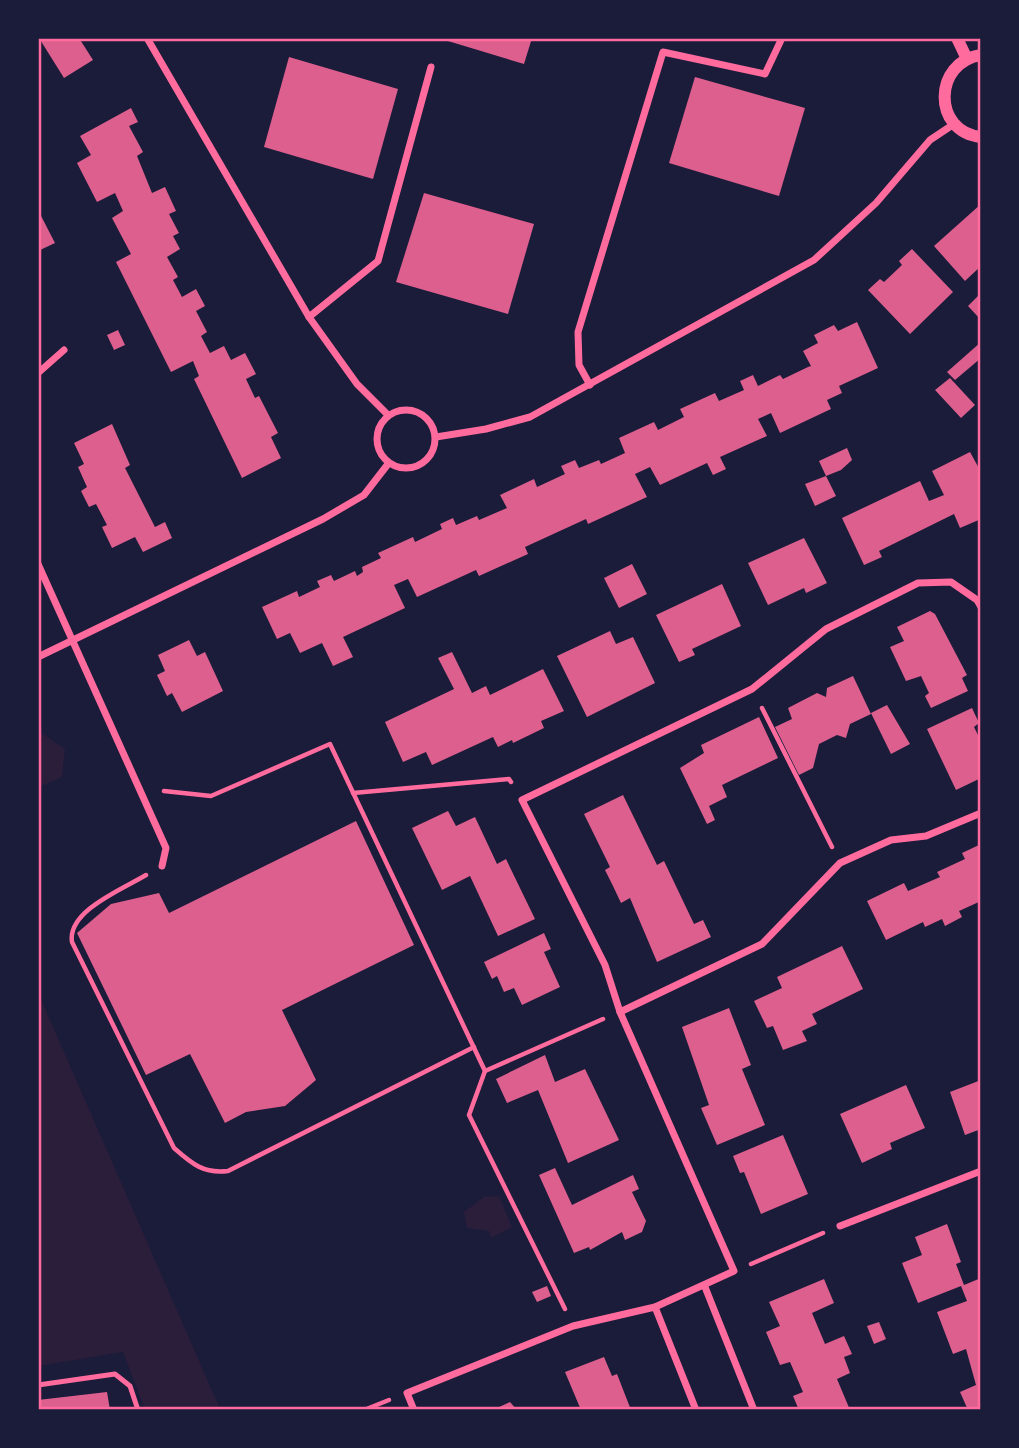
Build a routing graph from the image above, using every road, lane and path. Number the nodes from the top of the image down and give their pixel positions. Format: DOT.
graph roads {
  1 [pos="147,38"];
  2 [pos="782,38"];
  3 [pos="957,38"];
  4 [pos="981,55"];
  5 [pos="967,59"];
  6 [pos="431,67"];
  7 [pos="954,124"];
  8 [pos="981,137"];
  9 [pos="309,317"];
  10 [pos="64,350"];
  11 [pos="38,373"];
  12 [pos="590,385"];
  13 [pos="388,415"];
  14 [pos="436,437"];
  15 [pos="388,464"];
  16 [pos="38,564"];
  17 [pos="981,607"];
  18 [pos="75,642"];
  19 [pos="38,657"];
  20 [pos="752,689"];
  21 [pos="139,788"];
  22 [pos="353,793"];
  23 [pos="522,800"];
  24 [pos="981,813"];
  25 [pos="840,863"];
  26 [pos="162,866"];
  27 [pos="620,1012"];
  28 [pos="474,1048"];
  29 [pos="485,1071"];
  30 [pos="981,1171"];
  31 [pos="840,1226"];
  32 [pos="734,1272"];
  33 [pos="705,1287"];
  34 [pos="655,1307"];
  35 [pos="573,1326"];
  36 [pos="38,1385"];
  37 [pos="138,1409"];
  38 [pos="414,1409"];
  39 [pos="696,1409"];
  40 [pos="754,1409"];
  1 -- 9 [label="street"];
  2 -- 12 [label="street"];
  3 -- 5 [label="street"];
  4 -- 5 [label="street"];
  5 -- 7 [label="street"];
  6 -- 9 [label="street"];
  7 -- 8 [label="street"];
  7 -- 12 [label="street"];
  9 -- 13 [label="street"];
  10 -- 11 [label="street"];
  12 -- 14 [label="street"];
  13 -- 14 [label="street"];
  13 -- 15 [label="street"];
  14 -- 15 [label="street"];
  15 -- 18 [label="street"];
  16 -- 18 [label="street"];
  17 -- 20 [label="street"];
  18 -- 19 [label="street"];
  18 -- 21 [label="street"];
  20 -- 23 [label="street"];
  20 -- 25 [label="path"];
  21 -- 22 [label="path"];
  21 -- 26 [label="street"];
  22 -- 23 [label="path"];
  22 -- 28 [label="path"];
  23 -- 27 [label="street"];
  24 -- 25 [label="street"];
  25 -- 27 [label="street"];
  26 -- 28 [label="path"];
  27 -- 29 [label="path"];
  27 -- 32 [label="street"];
  28 -- 29 [label="path"];
  29 -- 35 [label="path"];
  30 -- 31 [label="street"];
  31 -- 32 [label="path"];
  32 -- 33 [label="street"];
  33 -- 34 [label="street"];
  33 -- 40 [label="street"];
  34 -- 35 [label="street"];
  34 -- 39 [label="street"];
  35 -- 38 [label="street"];
  36 -- 37 [label="lane"];
}
